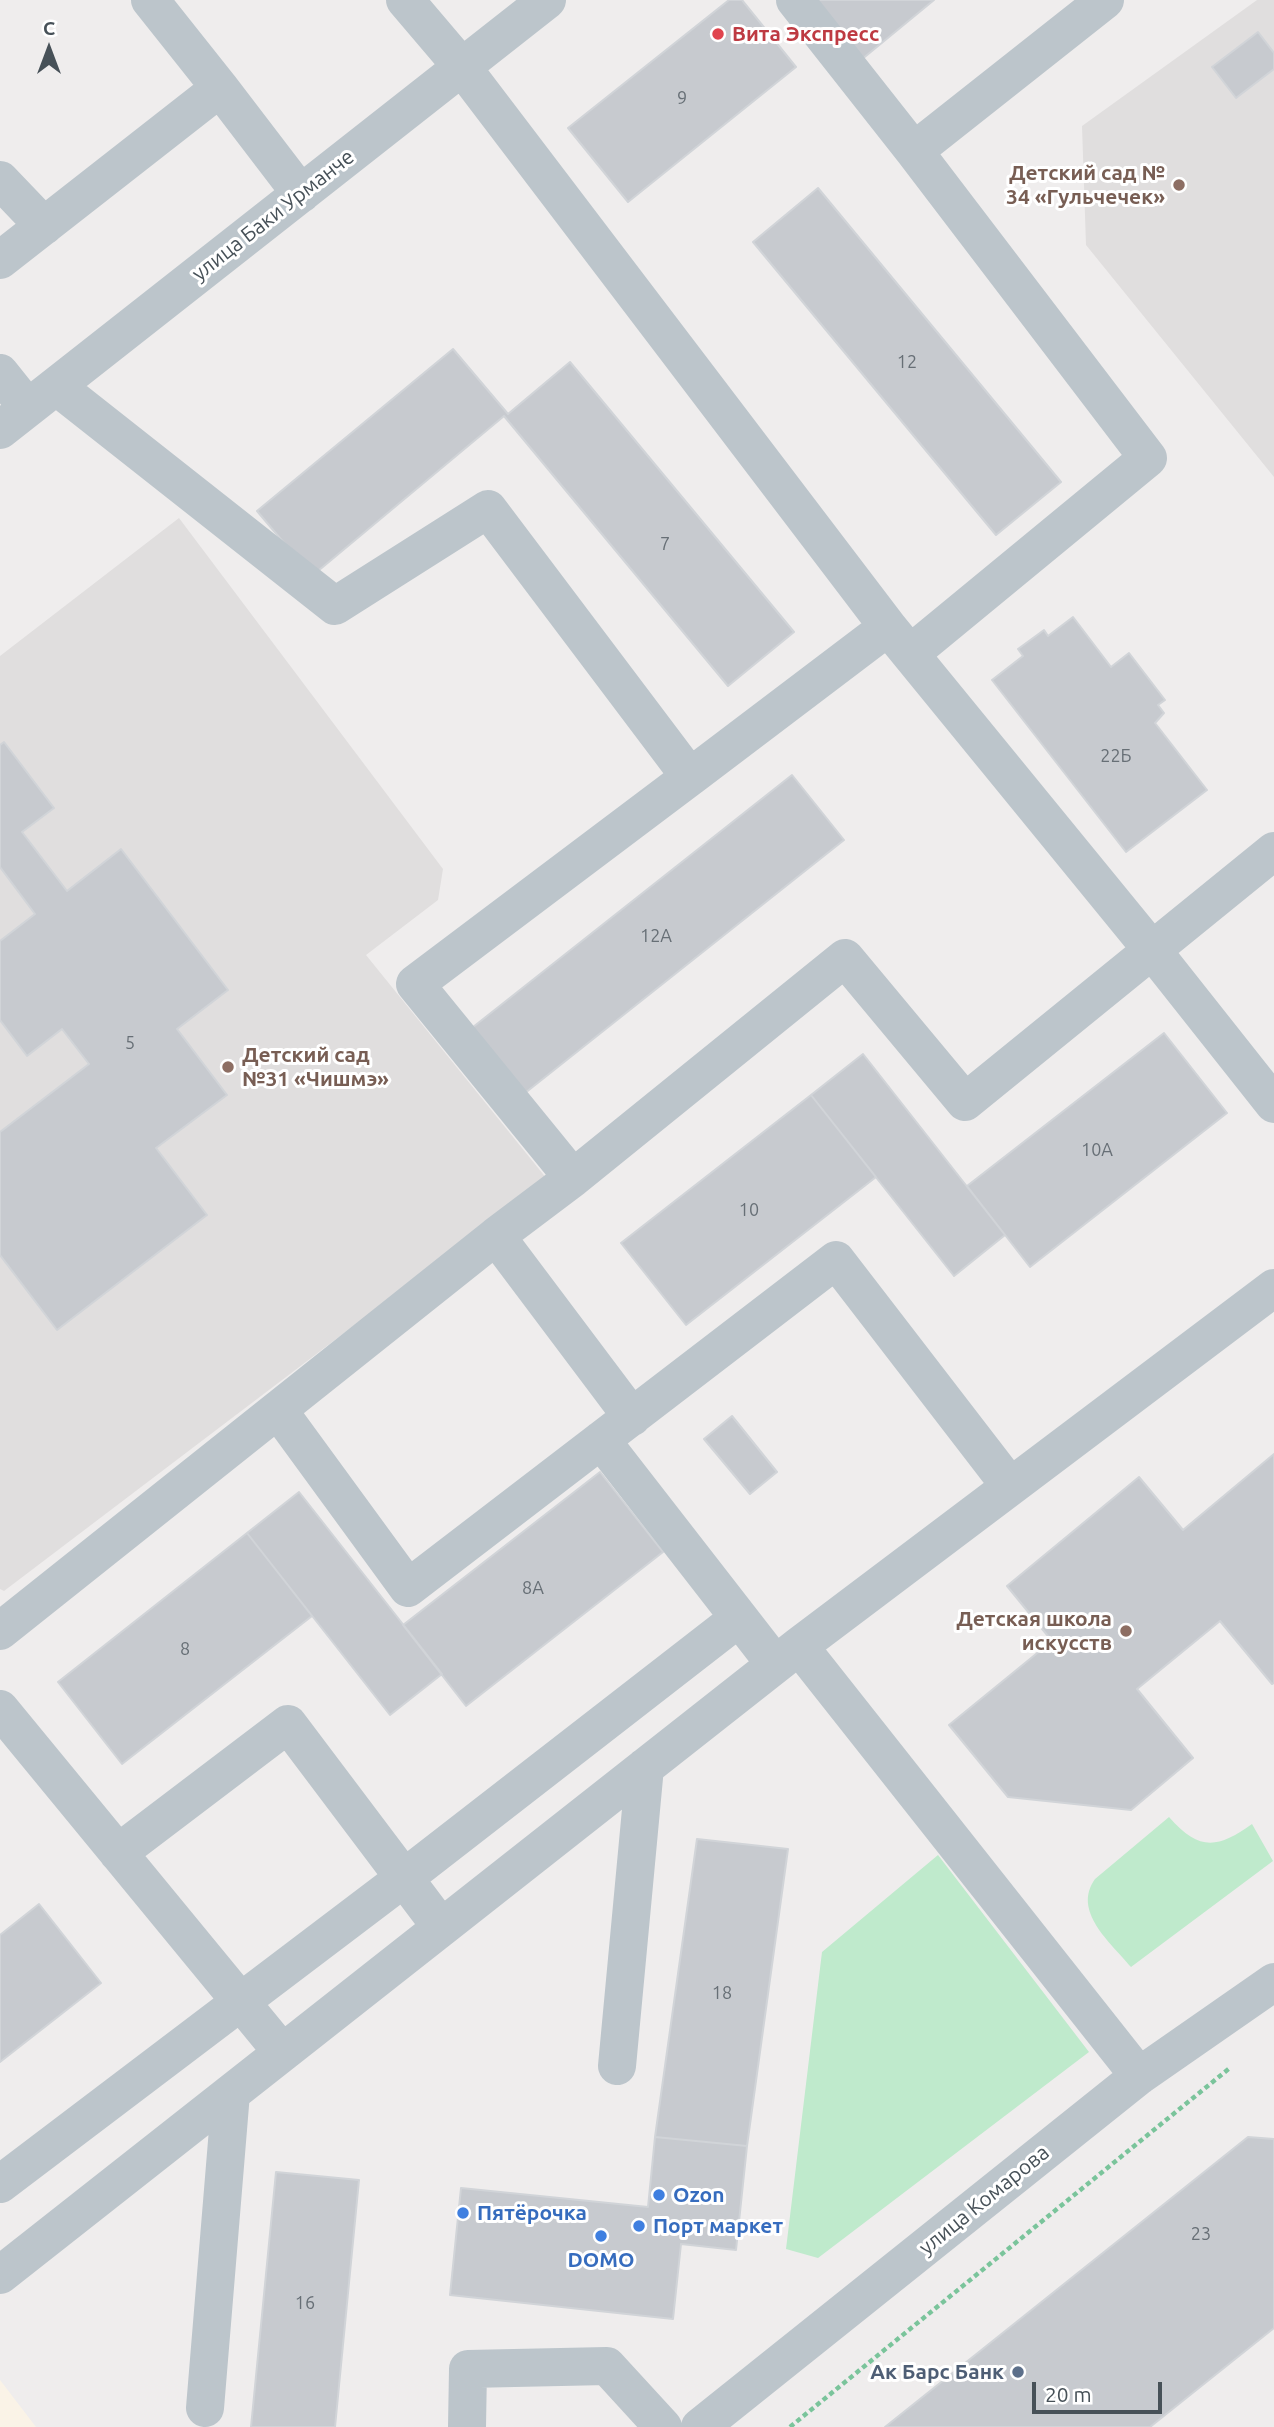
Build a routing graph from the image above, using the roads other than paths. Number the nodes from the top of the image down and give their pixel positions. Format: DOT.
graph roads {
  1 [pos="150,0"];
  2 [pos="405,0"];
  3 [pos="547,0"];
  4 [pos="795,0"];
  5 [pos="1105,0"];
  6 [pos="462,67"];
  7 [pos="220,88"];
  8 [pos="914,151"];
  9 [pos="0,180"];
  10 [pos="301,194"];
  11 [pos="44,226"];
  12 [pos="0,260"];
  13 [pos="0,373"];
  14 [pos="28,408"];
  15 [pos="899,640"];
  16 [pos="690,777"];
  17 [pos="1274,851"];
  18 [pos="1152,950"];
  19 [pos="1274,1104"];
  20 [pos="573,1178"];
  21 [pos="496,1236"];
  22 [pos="1274,1288"];
  23 [pos="278,1410"];
  24 [pos="632,1417"];
  25 [pos="601,1440"];
  26 [pos="1010,1486"];
  27 [pos="739,1618"];
  28 [pos="0,1631"];
  29 [pos="787,1655"];
  30 [pos="0,1709"];
  31 [pos="645,1767"];
  32 [pos="118,1853"];
  33 [pos="404,1878"];
  34 [pos="441,1927"];
  35 [pos="1274,1982"];
  36 [pos="240,2001"];
  37 [pos="282,2052"];
  38 [pos="617,2066"];
  39 [pos="1139,2076"];
  40 [pos="231,2093"];
  41 [pos="0,2184"];
  42 [pos="0,2275"];
  43 [pos="205,2408"];
  44 [pos="467,2427"];
  45 [pos="663,2427"];
  46 [pos="700,2427"];
  1 -- 7 [label="street"];
  2 -- 6 [label="street"];
  3 -- 6 [label="street, улица Баки Урманче"];
  4 -- 8 [label="street"];
  5 -- 8 [label="street"];
  6 -- 10 [label="street, улица Баки Урманче"];
  6 -- 15 [label="street"];
  7 -- 10 [label="street"];
  7 -- 11 [label="street"];
  8 -- 15 [label="street"];
  9 -- 11 [label="street"];
  10 -- 14 [label="street, улица Баки Урманче"];
  11 -- 12 [label="street"];
  13 -- 14 [label="street"];
  14 -- 16 [label="street"];
  15 -- 16 [label="street"];
  15 -- 18 [label="street"];
  16 -- 20 [label="street"];
  17 -- 18 [label="street"];
  18 -- 19 [label="street"];
  18 -- 20 [label="street"];
  20 -- 21 [label="street"];
  21 -- 23 [label="street"];
  21 -- 24 [label="street"];
  22 -- 26 [label="street"];
  23 -- 25 [label="street"];
  23 -- 28 [label="street"];
  24 -- 25 [label="street"];
  24 -- 26 [label="street"];
  25 -- 27 [label="street"];
  26 -- 29 [label="street"];
  27 -- 29 [label="street"];
  27 -- 33 [label="street"];
  29 -- 31 [label="street"];
  29 -- 39 [label="street"];
  30 -- 32 [label="street"];
  31 -- 34 [label="street"];
  31 -- 38 [label="street"];
  32 -- 33 [label="street"];
  32 -- 36 [label="street"];
  33 -- 34 [label="street"];
  33 -- 36 [label="street"];
  34 -- 37 [label="street"];
  35 -- 39 [label="street, улица Комарова"];
  36 -- 37 [label="street"];
  36 -- 41 [label="street"];
  37 -- 40 [label="street"];
  39 -- 46 [label="street, улица Комарова"];
  40 -- 42 [label="street"];
  40 -- 43 [label="street"];
  44 -- 45 [label="street"];
}
